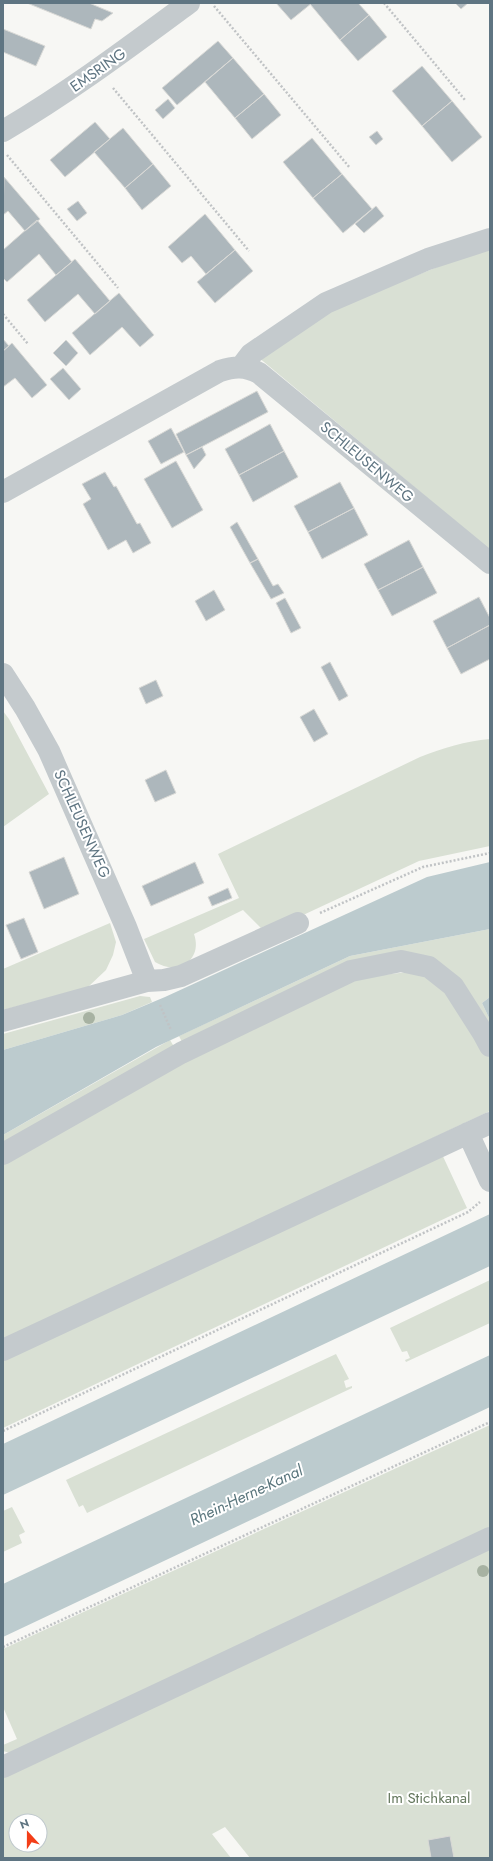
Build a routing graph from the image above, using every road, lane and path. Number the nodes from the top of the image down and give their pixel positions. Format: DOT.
graph roads {
  1 [pos="189,3"];
  2 [pos="211,3"];
  3 [pos="384,3"];
  4 [pos="99,70"];
  5 [pos="465,100"];
  6 [pos="3,131"];
  7 [pos="3,150"];
  8 [pos="350,168"];
  9 [pos="490,239"];
  10 [pos="249,251"];
  11 [pos="118,288"];
  12 [pos="3,314"];
  13 [pos="28,344"];
  14 [pos="241,367"];
  15 [pos="3,492"];
  16 [pos="490,563"];
  17 [pos="3,674"];
  18 [pos="490,853"];
  19 [pos="298,923"];
  20 [pos="147,981"];
  21 [pos="158,1000"];
  22 [pos="3,1021"];
  23 [pos="172,1031"];
  24 [pos="490,1046"];
  25 [pos="490,1123"];
  26 [pos="468,1133"];
  27 [pos="3,1154"];
  28 [pos="487,1189"];
  29 [pos="3,1350"];
  30 [pos="490,1422"];
  31 [pos="3,1431"];
  32 [pos="490,1538"];
  33 [pos="3,1647"];
  34 [pos="3,1767"];
  1 -- 4 [label="street, EMSRING"];
  2 -- 8 [label="path"];
  3 -- 5 [label="path"];
  4 -- 6 [label="street, EMSRING"];
  4 -- 10 [label="path"];
  7 -- 11 [label="path"];
  9 -- 14 [label="street"];
  12 -- 13 [label="path"];
  14 -- 15 [label="street, SCHLEUSENWEG"];
  14 -- 16 [label="street, SCHLEUSENWEG"];
  17 -- 20 [label="street, SCHLEUSENWEG"];
  18 -- 19 [label="path"];
  19 -- 20 [label="street"];
  20 -- 22 [label="street"];
  21 -- 23 [label="path"];
  24 -- 27 [label="street"];
  25 -- 26 [label="street"];
  26 -- 28 [label="street"];
  26 -- 29 [label="street"];
  28 -- 31 [label="path"];
  30 -- 33 [label="path"];
  32 -- 34 [label="street"];
}
